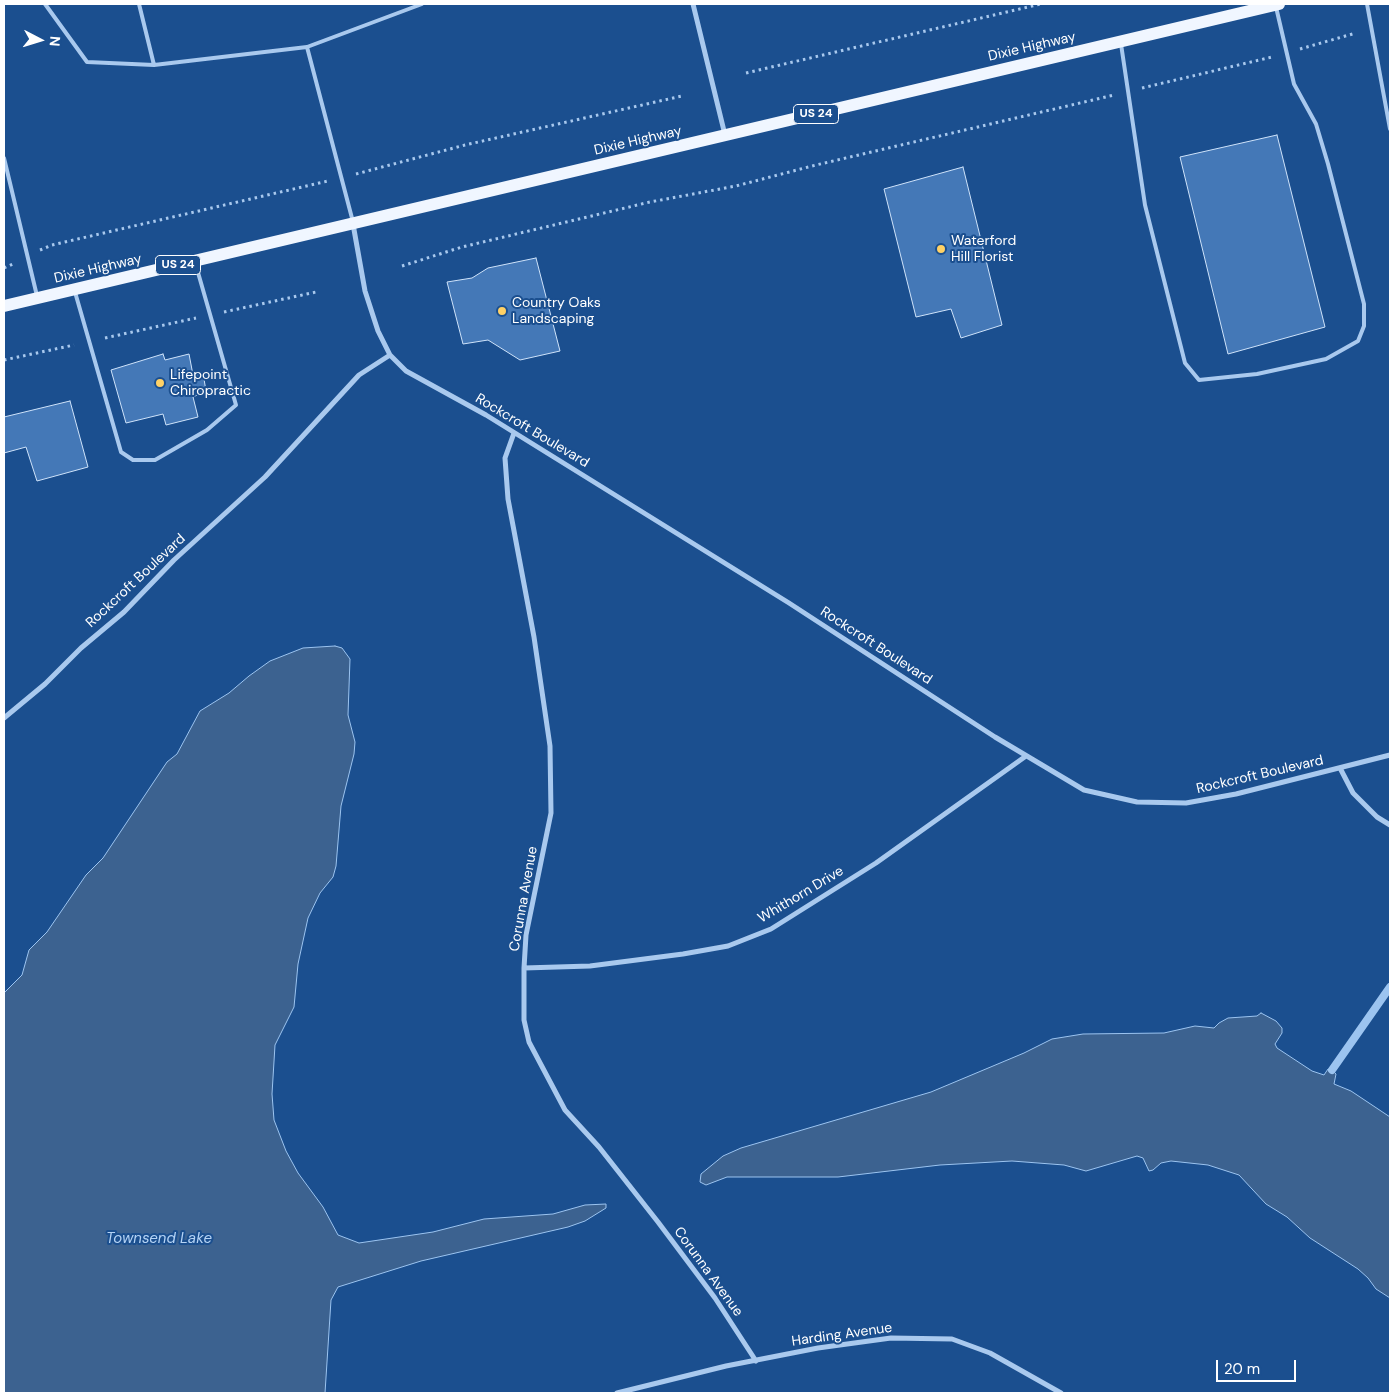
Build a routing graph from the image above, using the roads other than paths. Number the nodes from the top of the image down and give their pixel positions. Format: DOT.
graph roads {
  1 [pos="45,4"];
  2 [pos="139,4"];
  3 [pos="422,4"];
  4 [pos="693,4"];
  5 [pos="1278,4"];
  6 [pos="1367,4"];
  7 [pos="1120,42"];
  8 [pos="307,47"];
  9 [pos="154,66"];
  10 [pos="1390,129"];
  11 [pos="725,136"];
  12 [pos="4,158"];
  13 [pos="353,224"];
  14 [pos="194,261"];
  15 [pos="75,290"];
  16 [pos="38,298"];
  17 [pos="4,306"];
  18 [pos="390,355"];
  19 [pos="514,433"];
  20 [pos="4,718"];
  21 [pos="1390,755"];
  22 [pos="1026,756"];
  23 [pos="1340,768"];
  24 [pos="1390,825"];
  25 [pos="524,968"];
  26 [pos="756,1361"];
  27 [pos="617,1393"];
  28 [pos="1061,1393"];
  1 -- 9 [label="lane"];
  2 -- 9 [label="lane"];
  3 -- 8 [label="lane"];
  4 -- 11 [label="street"];
  5 -- 7 [label="main road, Dixie Highway / US 24"];
  5 -- 7 [label="lane"];
  6 -- 10 [label="lane"];
  7 -- 11 [label="main road, Dixie Highway / US 24"];
  8 -- 9 [label="lane"];
  8 -- 13 [label="lane"];
  11 -- 13 [label="main road, Dixie Highway / US 24"];
  12 -- 16 [label="lane"];
  13 -- 14 [label="main road, Dixie Highway / US 24"];
  13 -- 18 [label="street, Rockcroft Boulevard"];
  14 -- 15 [label="main road, Dixie Highway / US 24"];
  14 -- 15 [label="lane"];
  15 -- 16 [label="main road, Dixie Highway / US 24"];
  16 -- 17 [label="main road, Dixie Highway / US 24"];
  18 -- 19 [label="street, Rockcroft Boulevard"];
  18 -- 20 [label="street, Rockcroft Boulevard"];
  19 -- 22 [label="street, Rockcroft Boulevard"];
  19 -- 25 [label="street, Corunna Avenue"];
  21 -- 23 [label="street, Rockcroft Boulevard"];
  22 -- 23 [label="street, Rockcroft Boulevard"];
  22 -- 25 [label="street, Whithorn Drive"];
  23 -- 24 [label="street"];
  25 -- 26 [label="street, Corunna Avenue"];
  26 -- 27 [label="street, Harding Avenue"];
  26 -- 28 [label="street, Harding Avenue"];
}
